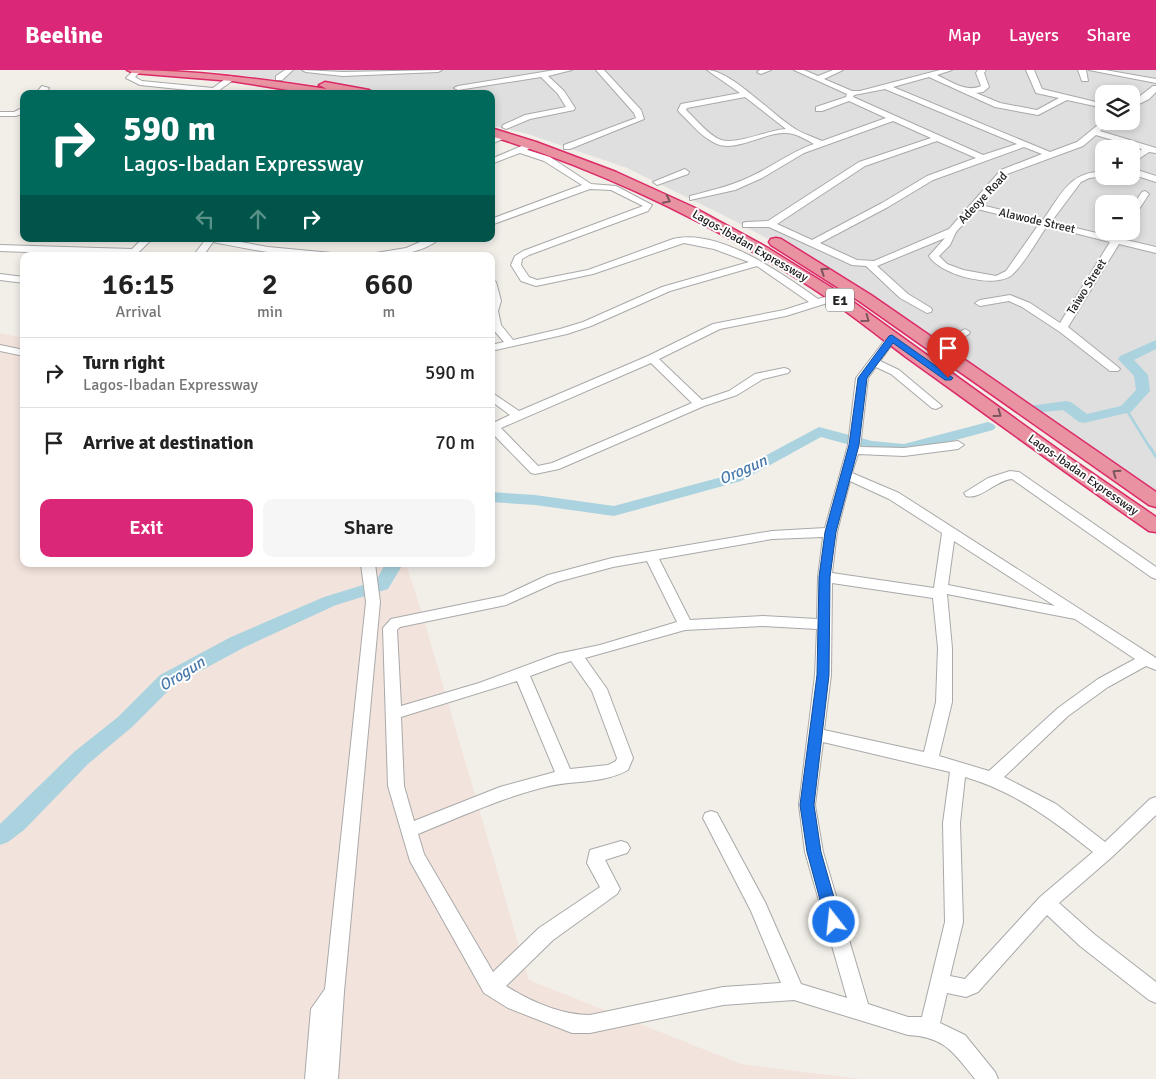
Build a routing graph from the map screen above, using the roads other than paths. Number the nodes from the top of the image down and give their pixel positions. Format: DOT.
graph roads {
  1 [pos="133,70"];
  2 [pos="138,70"];
  3 [pos="215,70"];
  4 [pos="289,70"];
  5 [pos="306,70"];
  6 [pos="438,70"];
  7 [pos="568,70"];
  8 [pos="613,70"];
  9 [pos="712,70"];
  10 [pos="798,70"];
  11 [pos="839,70"];
  12 [pos="948,70"];
  13 [pos="982,70"];
  14 [pos="1030,70"];
  15 [pos="1082,70"];
  16 [pos="1093,70"];
  17 [pos="1144,70"];
  18 [pos="601,71"];
  19 [pos="494,72"];
  20 [pos="542,74"];
  21 [pos="930,76"];
  22 [pos="232,78"];
  23 [pos="279,78"];
  24 [pos="820,78"];
  25 [pos="1085,79"];
  26 [pos="508,80"];
  27 [pos="1156,84"];
  28 [pos="888,87"];
  29 [pos="458,88"];
  30 [pos="195,90"];
  31 [pos="214,90"];
  32 [pos="312,90"];
  33 [pos="346,90"];
  34 [pos="967,91"];
  35 [pos="747,94"];
  36 [pos="850,95"];
  37 [pos="1064,98"];
  38 [pos="1140,101"];
  39 [pos="1095,104"];
  40 [pos="820,109"];
  41 [pos="20,112"];
  42 [pos="0,114"];
  43 [pos="893,118"];
  44 [pos="793,131"];
  45 [pos="497,132"];
  46 [pos="1095,132"];
  47 [pos="937,138"];
  48 [pos="822,144"];
  49 [pos="1025,144"];
  50 [pos="567,147"];
  51 [pos="526,148"];
  52 [pos="1152,149"];
  53 [pos="1051,155"];
  54 [pos="1140,156"];
  55 [pos="983,158"];
  56 [pos="495,160"];
  57 [pos="684,172"];
  58 [pos="1095,174"];
  59 [pos="1140,174"];
  60 [pos="1156,179"];
  61 [pos="657,182"];
  62 [pos="589,186"];
  63 [pos="1145,194"];
  64 [pos="692,198"];
  65 [pos="1140,202"];
  66 [pos="975,206"];
  67 [pos="495,221"];
  68 [pos="1045,223"];
  69 [pos="771,228"];
  70 [pos="952,230"];
  71 [pos="1095,231"];
  72 [pos="1115,240"];
  73 [pos="1131,240"];
  74 [pos="144,242"];
  75 [pos="209,242"];
  76 [pos="227,242"];
  77 [pos="430,242"];
  78 [pos="813,243"];
  79 [pos="0,248"];
  80 [pos="1156,250"];
  81 [pos="416,251"];
  82 [pos="88,252"];
  83 [pos="134,252"];
  84 [pos="201,252"];
  85 [pos="289,252"];
  86 [pos="758,263"];
  87 [pos="870,265"];
  88 [pos="0,277"];
  89 [pos="20,280"];
  90 [pos="836,297"];
  91 [pos="816,302"];
  92 [pos="980,303"];
  93 [pos="926,310"];
  94 [pos="495,322"];
  95 [pos="1062,329"];
  96 [pos="966,332"];
  97 [pos="892,338"];
  98 [pos="511,344"];
  99 [pos="495,347"];
  100 [pos="0,348"];
  101 [pos="936,348"];
  102 [pos="20,351"];
  103 [pos="652,358"];
  104 [pos="874,362"];
  105 [pos="1114,369"];
  106 [pos="784,371"];
  107 [pos="495,398"];
  108 [pos="700,404"];
  109 [pos="936,406"];
  110 [pos="518,416"];
  111 [pos="495,427"];
  112 [pos="495,431"];
  113 [pos="854,443"];
  114 [pos="958,445"];
  115 [pos="846,475"];
  116 [pos="970,493"];
  117 [pos="1156,501"];
  118 [pos="1156,526"];
  119 [pos="830,532"];
  120 [pos="949,532"];
  121 [pos="651,556"];
  122 [pos="368,567"];
  123 [pos="1156,574"];
  124 [pos="825,577"];
  125 [pos="941,591"];
  126 [pos="1081,617"];
  127 [pos="823,624"];
  128 [pos="685,625"];
  129 [pos="575,656"];
  130 [pos="1152,662"];
  131 [pos="521,673"];
  132 [pos="392,714"];
  133 [pos="815,734"];
  134 [pos="930,760"];
  135 [pos="959,768"];
  136 [pos="565,776"];
  137 [pos="992,778"];
  138 [pos="1156,804"];
  139 [pos="712,818"];
  140 [pos="408,830"];
  141 [pos="621,848"];
  142 [pos="1106,852"];
  143 [pos="1046,903"];
  144 [pos="940,983"];
  145 [pos="491,987"];
  146 [pos="794,991"];
  147 [pos="334,992"];
  148 [pos="1156,994"];
  149 [pos="860,1011"];
  150 [pos="929,1027"];
  151 [pos="315,1079"];
  152 [pos="328,1079"];
  153 [pos="988,1079"];
  1 -- 2 [label="highway"];
  2 -- 22 [label="highway"];
  2 -- 30 [label="street"];
  3 -- 23 [label="highway"];
  4 -- 23 [label="street"];
  5 -- 6 [label="street"];
  7 -- 20 [label="street"];
  8 -- 18 [label="street"];
  9 -- 35 [label="street"];
  10 -- 24 [label="street"];
  11 -- 24 [label="street"];
  12 -- 21 [label="street"];
  13 -- 34 [label="street"];
  14 -- 37 [label="street"];
  15 -- 25 [label="street"];
  16 -- 27 [label="street"];
  17 -- 27 [label="street"];
  18 -- 50 [label="street"];
  19 -- 26 [label="street"];
  20 -- 26 [label="street"];
  20 -- 45 [label="street"];
  21 -- 28 [label="street"];
  21 -- 34 [label="street"];
  22 -- 31 [label="street"];
  22 -- 32 [label="highway"];
  23 -- 33 [label="highway"];
  24 -- 36 [label="street"];
  26 -- 29 [label="street"];
  27 -- 38 [label="street"];
  28 -- 36 [label="street"];
  28 -- 49 [label="street"];
  34 -- 37 [label="street"];
  35 -- 44 [label="street"];
  35 -- 44 [label="street"];
  36 -- 40 [label="street"];
  36 -- 43 [label="street"];
  37 -- 39 [label="street"];
  41 -- 42 [label="street"];
  43 -- 47 [label="street"];
  43 -- 48 [label="street"];
  44 -- 48 [label="street"];
  45 -- 50 [label="highway, Lagos-Ibadan Expressway / E1"];
  45 -- 51 [label="highway, Lagos-Ibadan Expressway / E1"];
  46 -- 52 [label="street"];
  46 -- 53 [label="street, Adeoye Road"];
  47 -- 55 [label="street"];
  47 -- 69 [label="street"];
  48 -- 64 [label="street"];
  49 -- 53 [label="street"];
  49 -- 55 [label="street"];
  50 -- 61 [label="highway, Lagos-Ibadan Expressway / E1"];
  51 -- 56 [label="street"];
  51 -- 62 [label="street"];
  51 -- 90 [label="highway, Lagos-Ibadan Expressway / E1, one-way"];
  52 -- 54 [label="street"];
  53 -- 66 [label="street, Adeoye Road"];
  55 -- 78 [label="street"];
  57 -- 61 [label="street"];
  58 -- 68 [label="street"];
  59 -- 60 [label="street"];
  61 -- 64 [label="highway, Lagos-Ibadan Expressway / E1"];
  62 -- 67 [label="street"];
  62 -- 86 [label="street"];
  63 -- 65 [label="street"];
  64 -- 69 [label="highway, Lagos-Ibadan Expressway / E1"];
  66 -- 68 [label="street, Alawode Street"];
  66 -- 70 [label="street, Adeoye Road"];
  68 -- 70 [label="street"];
  68 -- 71 [label="street, Alawode Street"];
  69 -- 78 [label="street, Adeoye Road"];
  101 -- 69 [label="highway, Lagos-Ibadan Expressway / E1, one-way"];
  70 -- 87 [label="street, Adeoye Road"];
  72 -- 95 [label="street, Taiwo Street"];
  73 -- 80 [label="street, Alawode Street"];
  74 -- 83 [label="street"];
  75 -- 84 [label="street"];
  76 -- 85 [label="street"];
  77 -- 81 [label="street"];
  78 -- 87 [label="street, Adeoye Road"];
  79 -- 82 [label="street"];
  86 -- 91 [label="street"];
  86 -- 98 [label="street"];
  87 -- 93 [label="street"];
  88 -- 89 [label="street"];
  90 -- 91 [label="street"];
  90 -- 97 [label="highway, Lagos-Ibadan Expressway / E1, one-way"];
  91 -- 103 [label="street"];
  92 -- 95 [label="street"];
  94 -- 98 [label="street"];
  95 -- 105 [label="street, Taiwo Street"];
  96 -- 101 [label="street"];
  97 -- 104 [label="street"];
  97 -- 118 [label="highway, Lagos-Ibadan Expressway / E1, one-way"];
  98 -- 99 [label="street"];
  100 -- 102 [label="street"];
  117 -- 101 [label="highway, Lagos-Ibadan Expressway / E1, one-way"];
  103 -- 108 [label="street"];
  103 -- 110 [label="street"];
  104 -- 109 [label="street"];
  104 -- 113 [label="street"];
  106 -- 108 [label="street"];
  107 -- 110 [label="street"];
  108 -- 112 [label="street"];
  110 -- 111 [label="street"];
  113 -- 114 [label="street"];
  113 -- 115 [label="street"];
  115 -- 119 [label="street"];
  115 -- 120 [label="street"];
  116 -- 123 [label="street"];
  119 -- 121 [label="street"];
  119 -- 124 [label="street"];
  120 -- 125 [label="street"];
  120 -- 126 [label="street"];
  121 -- 128 [label="street"];
  121 -- 132 [label="street"];
  122 -- 147 [label="street"];
  124 -- 125 [label="street"];
  124 -- 127 [label="street"];
  125 -- 126 [label="street"];
  125 -- 134 [label="street"];
  126 -- 130 [label="street"];
  127 -- 128 [label="street"];
  127 -- 133 [label="street"];
  128 -- 129 [label="street"];
  129 -- 131 [label="street"];
  129 -- 136 [label="street"];
  130 -- 137 [label="street"];
  131 -- 132 [label="street"];
  131 -- 136 [label="street"];
  132 -- 140 [label="street"];
  133 -- 134 [label="street"];
  133 -- 149 [label="street"];
  134 -- 135 [label="street"];
  135 -- 137 [label="street"];
  135 -- 144 [label="street"];
  136 -- 140 [label="street"];
  137 -- 142 [label="street"];
  138 -- 142 [label="street"];
  139 -- 146 [label="street"];
  140 -- 145 [label="street"];
  141 -- 145 [label="street"];
  142 -- 143 [label="street"];
  143 -- 144 [label="street"];
  143 -- 148 [label="street"];
  144 -- 150 [label="street"];
  145 -- 146 [label="street"];
  146 -- 149 [label="street"];
  147 -- 151 [label="street"];
  147 -- 152 [label="street"];
  149 -- 150 [label="street"];
  150 -- 153 [label="street"];
}
